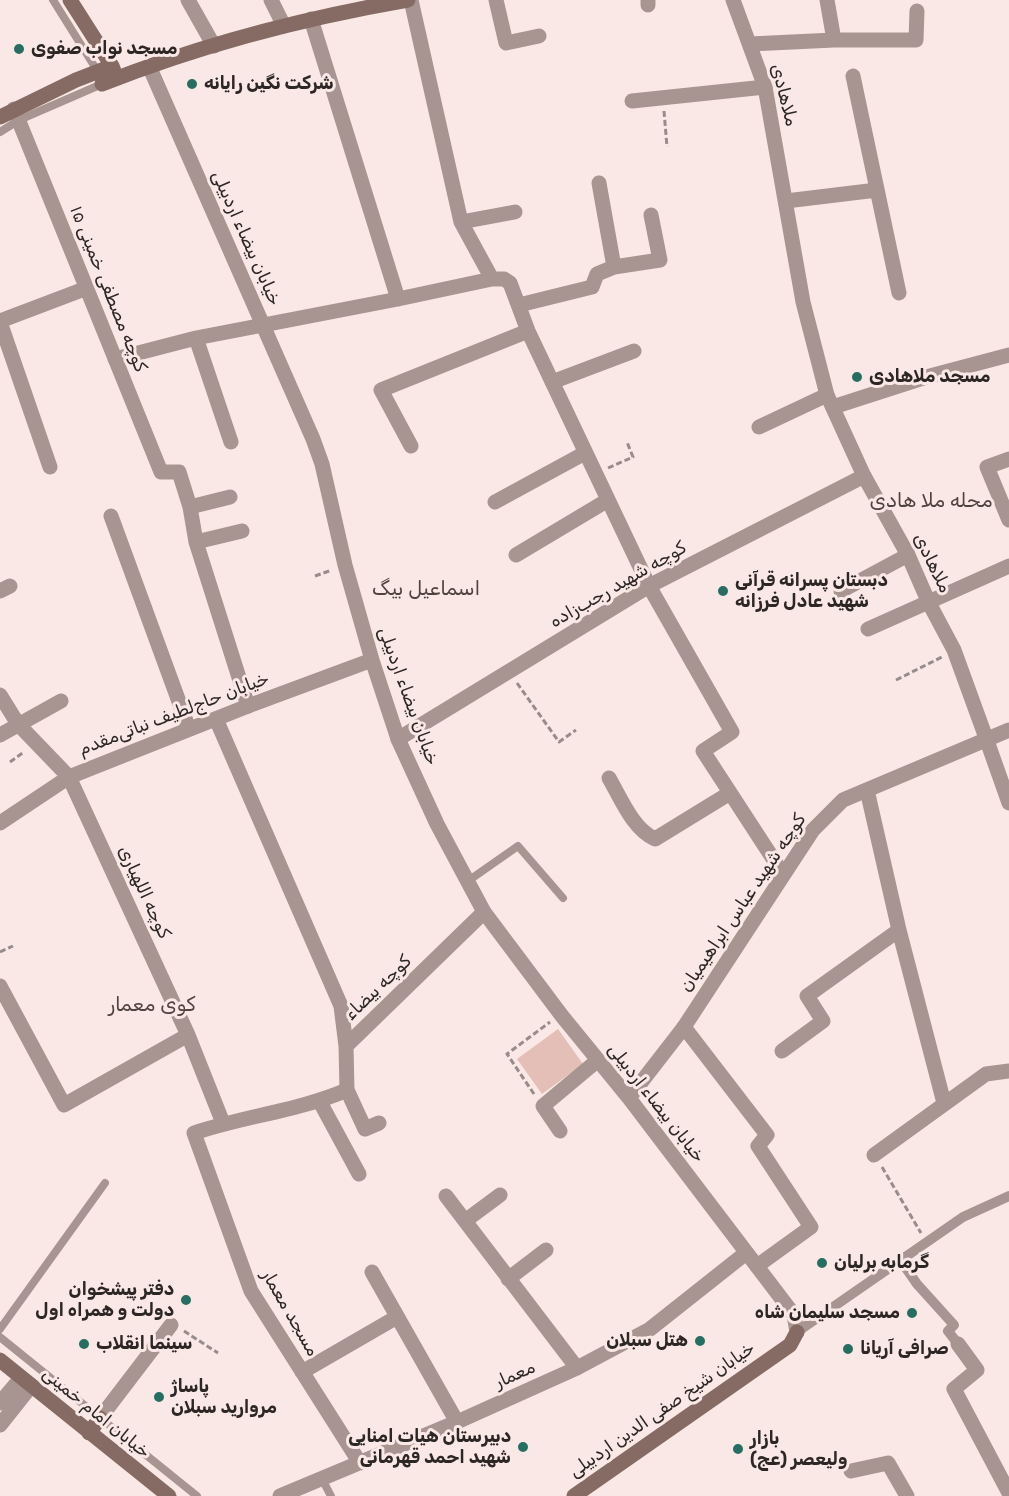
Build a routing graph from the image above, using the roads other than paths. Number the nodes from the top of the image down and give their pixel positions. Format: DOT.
graph roads {
  1 [pos="53,0"];
  2 [pos="70,0"];
  3 [pos="188,0"];
  4 [pos="272,0"];
  5 [pos="410,0"];
  6 [pos="496,0"];
  7 [pos="733,0"];
  8 [pos="827,0"];
  9 [pos="344,6"];
  10 [pos="917,11"];
  11 [pos="311,19"];
  12 [pos="284,26"];
  13 [pos="539,36"];
  14 [pos="834,40"];
  15 [pos="750,44"];
  16 [pos="214,46"];
  17 [pos="149,66"];
  18 [pos="115,72"];
  19 [pos="854,76"];
  20 [pos="100,78"];
  21 [pos="765,87"];
  22 [pos="632,101"];
  23 [pos="17,114"];
  24 [pos="0,117"];
  25 [pos="0,132"];
  26 [pos="599,183"];
  27 [pos="877,190"];
  28 [pos="786,201"];
  29 [pos="515,212"];
  30 [pos="651,215"];
  31 [pos="461,222"];
  32 [pos="614,267"];
  33 [pos="492,279"];
  34 [pos="87,288"];
  35 [pos="898,293"];
  36 [pos="398,299"];
  37 [pos="519,305"];
  38 [pos="0,322"];
  39 [pos="262,324"];
  40 [pos="528,331"];
  41 [pos="196,338"];
  42 [pos="634,351"];
  43 [pos="1009,355"];
  44 [pos="115,359"];
  45 [pos="552,382"];
  46 [pos="830,401"];
  47 [pos="759,427"];
  48 [pos="231,442"];
  49 [pos="411,446"];
  50 [pos="585,453"];
  51 [pos="1009,459"];
  52 [pos="50,467"];
  53 [pos="864,476"];
  54 [pos="230,497"];
  55 [pos="608,500"];
  56 [pos="495,502"];
  57 [pos="190,507"];
  58 [pos="111,516"];
  59 [pos="1009,520"];
  60 [pos="242,531"];
  61 [pos="196,542"];
  62 [pos="516,555"];
  63 [pos="908,555"];
  64 [pos="1009,566"];
  65 [pos="649,586"];
  66 [pos="841,591"];
  67 [pos="929,603"];
  68 [pos="868,629"];
  69 [pos="372,660"];
  70 [pos="0,695"];
  71 [pos="61,701"];
  72 [pos="248,706"];
  73 [pos="216,719"];
  74 [pos="18,724"];
  75 [pos="189,729"];
  76 [pos="1009,730"];
  77 [pos="0,735"];
  78 [pos="986,738"];
  79 [pos="398,739"];
  80 [pos="69,777"];
  81 [pos="609,778"];
  82 [pos="867,790"];
  83 [pos="730,793"];
  84 [pos="1009,804"];
  85 [pos="0,823"];
  86 [pos="783,874"];
  87 [pos="468,881"];
  88 [pos="563,898"];
  89 [pos="484,912"];
  90 [pos="899,930"];
  91 [pos="0,986"];
  92 [pos="684,1027"];
  93 [pos="188,1035"];
  94 [pos="346,1046"];
  95 [pos="782,1051"];
  96 [pos="598,1060"];
  97 [pos="1009,1071"];
  98 [pos="347,1090"];
  99 [pos="629,1098"];
  100 [pos="320,1102"];
  101 [pos="944,1103"];
  102 [pos="223,1123"];
  103 [pos="379,1123"];
  104 [pos="560,1131"];
  105 [pos="874,1155"];
  106 [pos="359,1174"];
  107 [pos="105,1183"];
  108 [pos="500,1195"];
  109 [pos="446,1196"];
  110 [pos="1009,1196"];
  111 [pos="465,1221"];
  112 [pos="546,1250"];
  113 [pos="746,1254"];
  114 [pos="901,1261"];
  115 [pos="757,1266"];
  116 [pos="372,1272"];
  117 [pos="508,1279"];
  118 [pos="397,1317"];
  119 [pos="171,1325"];
  120 [pos="0,1329"];
  121 [pos="797,1332"];
  122 [pos="0,1337"];
  123 [pos="958,1344"];
  124 [pos="0,1360"];
  125 [pos="577,1368"];
  126 [pos="302,1372"];
  127 [pos="16,1385"];
  128 [pos="0,1403"];
  129 [pos="100,1418"];
  130 [pos="457,1422"];
  131 [pos="0,1425"];
  132 [pos="89,1433"];
  133 [pos="360,1463"];
  134 [pos="851,1471"];
  135 [pos="322,1479"];
  136 [pos="1009,1493"];
  137 [pos="169,1496"];
  138 [pos="197,1496"];
  139 [pos="279,1496"];
  140 [pos="331,1496"];
  141 [pos="574,1496"];
  142 [pos="908,1496"];
  1 -- 20 [label="lane"];
  2 -- 18 [label="main road"];
  3 -- 16 [label="street"];
  4 -- 12 [label="street"];
  5 -- 9 [label="main road"];
  5 -- 31 [label="street"];
  6 -- 13 [label="street"];
  7 -- 15 [label="street, ملاهادی"];
  8 -- 14 [label="street"];
  9 -- 11 [label="main road"];
  10 -- 14 [label="street"];
  11 -- 12 [label="main road"];
  11 -- 36 [label="street"];
  12 -- 16 [label="main road"];
  14 -- 15 [label="street"];
  15 -- 21 [label="street, ملاهادی"];
  16 -- 17 [label="main road"];
  17 -- 18 [label="main road"];
  17 -- 39 [label="street, خیابان بیضاء اردبیلی"];
  18 -- 20 [label="main road"];
  19 -- 27 [label="street"];
  20 -- 23 [label="main road"];
  21 -- 22 [label="street"];
  21 -- 28 [label="street, ملاهادی"];
  23 -- 24 [label="main road"];
  23 -- 25 [label="lane"];
  23 -- 34 [label="street, کوچه مصطفی خمینی ۱۵"];
  26 -- 32 [label="street"];
  27 -- 28 [label="street"];
  27 -- 35 [label="street"];
  28 -- 46 [label="street, ملاهادی"];
  29 -- 31 [label="street"];
  30 -- 32 [label="street"];
  31 -- 33 [label="street"];
  32 -- 37 [label="street"];
  33 -- 36 [label="street"];
  33 -- 37 [label="street"];
  34 -- 38 [label="street"];
  34 -- 44 [label="street, کوچه مصطفی خمینی ۱۵"];
  36 -- 39 [label="street"];
  37 -- 40 [label="street"];
  38 -- 52 [label="street"];
  39 -- 41 [label="street"];
  39 -- 69 [label="street, خیابان بیضاء اردبیلی"];
  40 -- 45 [label="street"];
  40 -- 49 [label="street"];
  41 -- 44 [label="street"];
  41 -- 48 [label="street"];
  42 -- 45 [label="street"];
  43 -- 46 [label="street"];
  44 -- 57 [label="street, کوچه مصطفی خمینی ۱۵"];
  45 -- 50 [label="street"];
  46 -- 47 [label="street"];
  46 -- 53 [label="street, ملاهادی"];
  50 -- 55 [label="street"];
  50 -- 56 [label="street"];
  51 -- 59 [label="street"];
  53 -- 63 [label="street, ملاهادی"];
  53 -- 65 [label="street, کوچه شهید رجب‌زاده"];
  54 -- 57 [label="street"];
  55 -- 62 [label="street"];
  55 -- 65 [label="street"];
  57 -- 61 [label="street"];
  58 -- 75 [label="street"];
  60 -- 61 [label="street"];
  61 -- 72 [label="street"];
  63 -- 66 [label="street"];
  63 -- 67 [label="street, ملاهادی"];
  64 -- 67 [label="street"];
  65 -- 79 [label="street, کوچه شهید رجب‌زاده"];
  65 -- 83 [label="street"];
  67 -- 68 [label="street"];
  67 -- 78 [label="street, ملاهادی"];
  69 -- 72 [label="street, خیابان حاج‌لطیف نباتی‌مقدم"];
  69 -- 79 [label="street, خیابان بیضاء اردبیلی"];
  70 -- 74 [label="street, کوچه اللهیاری"];
  71 -- 74 [label="street"];
  72 -- 73 [label="street, خیابان حاج‌لطیف نباتی‌مقدم"];
  73 -- 75 [label="street, خیابان حاج‌لطیف نباتی‌مقدم"];
  73 -- 94 [label="street"];
  74 -- 77 [label="street"];
  74 -- 80 [label="street, کوچه اللهیاری"];
  75 -- 80 [label="street, خیابان حاج‌لطیف نباتی‌مقدم"];
  76 -- 78 [label="street, کوچه شهید عباس ابراهیمیان"];
  78 -- 82 [label="street, کوچه شهید عباس ابراهیمیان"];
  78 -- 84 [label="street, ملاهادی"];
  79 -- 87 [label="street, خیابان بیضاء اردبیلی"];
  80 -- 85 [label="street, خیابان حاج‌لطیف نباتی‌مقدم"];
  80 -- 93 [label="street, کوچه اللهیاری"];
  81 -- 83 [label="street"];
  82 -- 86 [label="street, کوچه شهید عباس ابراهیمیان"];
  82 -- 90 [label="street"];
  83 -- 86 [label="street"];
  86 -- 92 [label="street, کوچه شهید عباس ابراهیمیان"];
  87 -- 88 [label="lane"];
  87 -- 89 [label="street, خیابان بیضاء اردبیلی"];
  89 -- 94 [label="street, کوچه بیضاء"];
  89 -- 96 [label="street, خیابان بیضاء اردبیلی"];
  90 -- 95 [label="street"];
  90 -- 101 [label="street"];
  91 -- 93 [label="street"];
  92 -- 99 [label="street, کوچه شهید عباس ابراهیمیان"];
  92 -- 115 [label="street"];
  93 -- 102 [label="street, کوچه اللهیاری"];
  94 -- 98 [label="street, کوچه بیضاء"];
  96 -- 99 [label="street, خیابان بیضاء اردبیلی"];
  96 -- 104 [label="street"];
  97 -- 101 [label="street"];
  98 -- 100 [label="street"];
  98 -- 103 [label="street"];
  99 -- 113 [label="street, خیابان بیضاء اردبیلی"];
  100 -- 102 [label="street"];
  100 -- 106 [label="street"];
  101 -- 105 [label="street"];
  102 -- 126 [label="street, مسجد معمار"];
  107 -- 120 [label="lane"];
  108 -- 111 [label="street"];
  109 -- 111 [label="street"];
  110 -- 114 [label="street"];
  111 -- 117 [label="street"];
  112 -- 117 [label="street"];
  113 -- 115 [label="street, خیابان بیضاء اردبیلی"];
  113 -- 125 [label="street, معمار"];
  114 -- 121 [label="street"];
  114 -- 123 [label="street"];
  115 -- 121 [label="street, خیابان بیضاء اردبیلی"];
  116 -- 118 [label="street"];
  117 -- 125 [label="street"];
  118 -- 126 [label="street"];
  118 -- 130 [label="street"];
  119 -- 129 [label="street"];
  121 -- 141 [label="main road, خیابان شیخ صفی الدین اردبیلی"];
  122 -- 129 [label="lane"];
  123 -- 136 [label="street"];
  124 -- 127 [label="main road, خیابان امام خمینی"];
  125 -- 130 [label="street, معمار"];
  126 -- 133 [label="street, مسجد معمار"];
  127 -- 128 [label="street"];
  127 -- 131 [label="street"];
  127 -- 132 [label="main road, خیابان امام خمینی"];
  129 -- 132 [label="main road"];
  129 -- 138 [label="lane"];
  130 -- 133 [label="street, معمار"];
  132 -- 137 [label="main road, خیابان امام خمینی"];
  133 -- 135 [label="street, معمار"];
  134 -- 142 [label="street"];
  135 -- 139 [label="street, معمار"];
  135 -- 140 [label="lane"];
}
